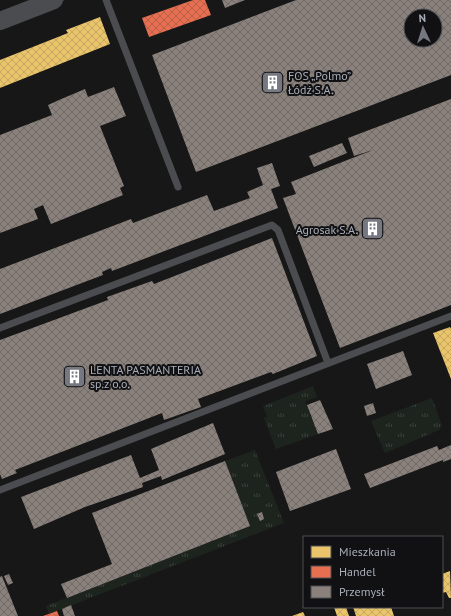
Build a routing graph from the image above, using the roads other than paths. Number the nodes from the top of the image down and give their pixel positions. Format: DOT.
graph roads {
  1 [pos="54,0"];
  2 [pos="106,0"];
  3 [pos="0,21"];
  4 [pos="178,187"];
  5 [pos="451,316"];
  6 [pos="0,328"];
  7 [pos="328,363"];
  8 [pos="0,489"];
  1 -- 3 [label="street"];
  2 -- 4 [label="lane"];
  5 -- 7 [label="lane"];
  6 -- 7 [label="lane"];
  7 -- 8 [label="lane"];
}
